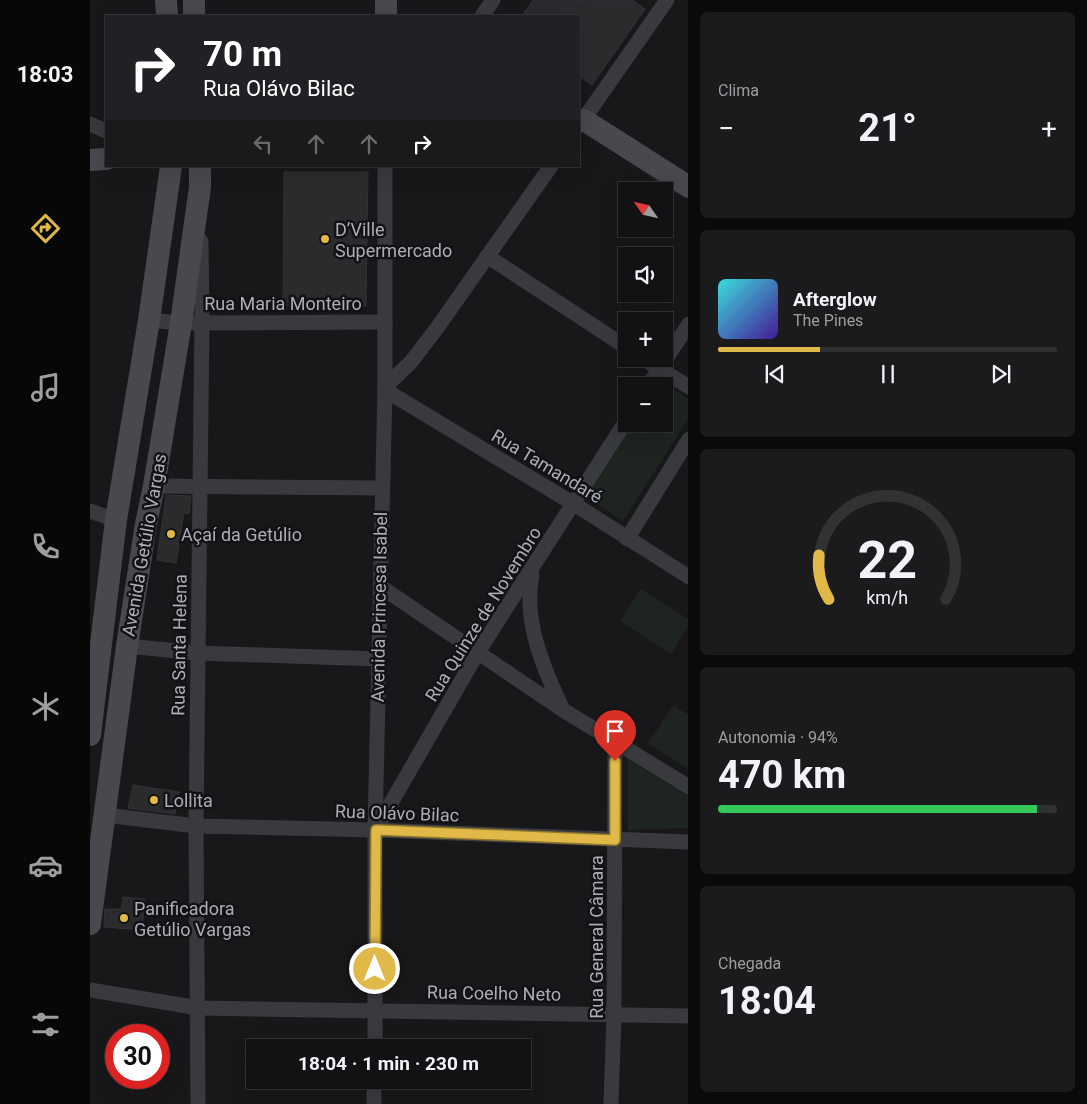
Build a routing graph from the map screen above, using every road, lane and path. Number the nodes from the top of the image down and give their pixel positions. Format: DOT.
graph roads {
  1 [pos="166,0"];
  2 [pos="194,0"];
  3 [pos="386,0"];
  4 [pos="493,0"];
  5 [pos="667,0"];
  6 [pos="167,15"];
  7 [pos="194,15"];
  8 [pos="386,15"];
  9 [pos="483,15"];
  10 [pos="580,122"];
  11 [pos="90,124"];
  12 [pos="105,131"];
  13 [pos="105,159"];
  14 [pos="90,160"];
  15 [pos="171,167"];
  16 [pos="385,167"];
  17 [pos="549,167"];
  18 [pos="200,177"];
  19 [pos="688,187"];
  20 [pos="487,256"];
  21 [pos="149,320"];
  22 [pos="385,322"];
  23 [pos="191,323"];
  24 [pos="688,324"];
  25 [pos="618,342"];
  26 [pos="656,367"];
  27 [pos="659,369"];
  28 [pos="654,377"];
  29 [pos="688,387"];
  30 [pos="385,389"];
  31 [pos="619,432"];
  32 [pos="688,439"];
  33 [pos="154,486"];
  34 [pos="200,486"];
  35 [pos="381,488"];
  36 [pos="574,504"];
  37 [pos="90,511"];
  38 [pos="116,520"];
  39 [pos="627,539"];
  40 [pos="112,563"];
  41 [pos="534,569"];
  42 [pos="688,577"];
  43 [pos="382,588"];
  44 [pos="108,591"];
  45 [pos="135,593"];
  46 [pos="90,622"];
  47 [pos="127,646"];
  48 [pos="478,652"];
  49 [pos="198,653"];
  50 [pos="378,659"];
  51 [pos="563,710"];
  52 [pos="90,735"];
  53 [pos="615,741"];
  54 [pos="688,787"];
  55 [pos="98,814"];
  56 [pos="196,826"];
  57 [pos="376,830"];
  58 [pos="615,840"];
  59 [pos="688,842"];
  60 [pos="90,924"];
  61 [pos="90,990"];
  62 [pos="199,1008"];
  63 [pos="375,1009"];
  64 [pos="614,1015"];
  65 [pos="688,1016"];
  66 [pos="375,1039"];
  67 [pos="374,1089"];
  68 [pos="198,1104"];
  69 [pos="374,1104"];
  70 [pos="611,1104"];
  1 -- 6 [label="main road"];
  2 -- 7 [label="main road"];
  3 -- 8 [label="main road"];
  4 -- 9 [label="street"];
  5 -- 10 [label="street"];
  10 -- 19 [label="main road"];
  11 -- 12 [label="street"];
  13 -- 14 [label="main road"];
  15 -- 21 [label="main road, Avenida Getúlio Vargas"];
  16 -- 22 [label="street, Avenida Princesa Isabel"];
  17 -- 20 [label="street"];
  18 -- 23 [label="main road, Avenida Getúlio Vargas"];
  20 -- 25 [label="street"];
  20 -- 30 [label="street"];
  21 -- 23 [label="street, Rua Maria Monteiro"];
  21 -- 38 [label="main road, Avenida Getúlio Vargas"];
  22 -- 23 [label="street, Rua Maria Monteiro"];
  22 -- 30 [label="street, Avenida Princesa Isabel"];
  23 -- 33 [label="main road, Avenida Getúlio Vargas"];
  23 -- 34 [label="street, Rua Santa Helena"];
  24 -- 27 [label="street"];
  26 -- 27 [label="street"];
  27 -- 28 [label="street"];
  27 -- 29 [label="street"];
  30 -- 35 [label="street, Avenida Princesa Isabel"];
  30 -- 36 [label="street, Rua Tamandaré"];
  31 -- 36 [label="street, Rua Quinze de Novembro"];
  32 -- 39 [label="street"];
  33 -- 34 [label="street"];
  33 -- 45 [label="main road, Avenida Getúlio Vargas"];
  34 -- 35 [label="street"];
  34 -- 49 [label="street, Rua Santa Helena"];
  35 -- 43 [label="street, Avenida Princesa Isabel"];
  36 -- 39 [label="street, Rua Tamandaré"];
  36 -- 41 [label="street, Rua Quinze de Novembro"];
  37 -- 38 [label="street"];
  38 -- 40 [label="main road, Avenida Getúlio Vargas"];
  39 -- 42 [label="street, Rua Tamandaré"];
  40 -- 44 [label="main road, Avenida Getúlio Vargas"];
  40 -- 45 [label="main road"];
  41 -- 48 [label="street, Rua Quinze de Novembro"];
  41 -- 51 [label="street"];
  43 -- 48 [label="street"];
  43 -- 50 [label="street, Avenida Princesa Isabel"];
  44 -- 46 [label="main road"];
  44 -- 52 [label="main road, Avenida Getúlio Vargas"];
  45 -- 47 [label="main road, Avenida Getúlio Vargas"];
  47 -- 49 [label="street"];
  47 -- 55 [label="main road, Avenida Getúlio Vargas"];
  48 -- 51 [label="street"];
  48 -- 57 [label="street, Rua Quinze de Novembro"];
  49 -- 50 [label="street"];
  49 -- 56 [label="street, Rua Santa Helena"];
  50 -- 57 [label="street, Avenida Princesa Isabel"];
  51 -- 53 [label="street"];
  53 -- 54 [label="street"];
  53 -- 58 [label="street, Rua General Câmara"];
  55 -- 56 [label="street, Rua Olávo Bilac"];
  55 -- 60 [label="main road, Avenida Getúlio Vargas"];
  56 -- 57 [label="street, Rua Olávo Bilac"];
  56 -- 62 [label="street, Rua Santa Helena"];
  57 -- 58 [label="street, Rua Olávo Bilac"];
  57 -- 63 [label="street, Avenida Princesa Isabel"];
  58 -- 59 [label="street, Rua Olávo Bilac"];
  58 -- 64 [label="street, Rua General Câmara"];
  61 -- 62 [label="street, Rua Coelho Neto"];
  62 -- 63 [label="street, Rua Coelho Neto"];
  62 -- 68 [label="street, Rua Santa Helena"];
  63 -- 64 [label="street, Rua Coelho Neto"];
  63 -- 66 [label="street, Avenida Princesa Isabel"];
  64 -- 65 [label="street, Rua Coelho Neto"];
  64 -- 70 [label="street, Rua General Câmara"];
  67 -- 69 [label="street"];
}
